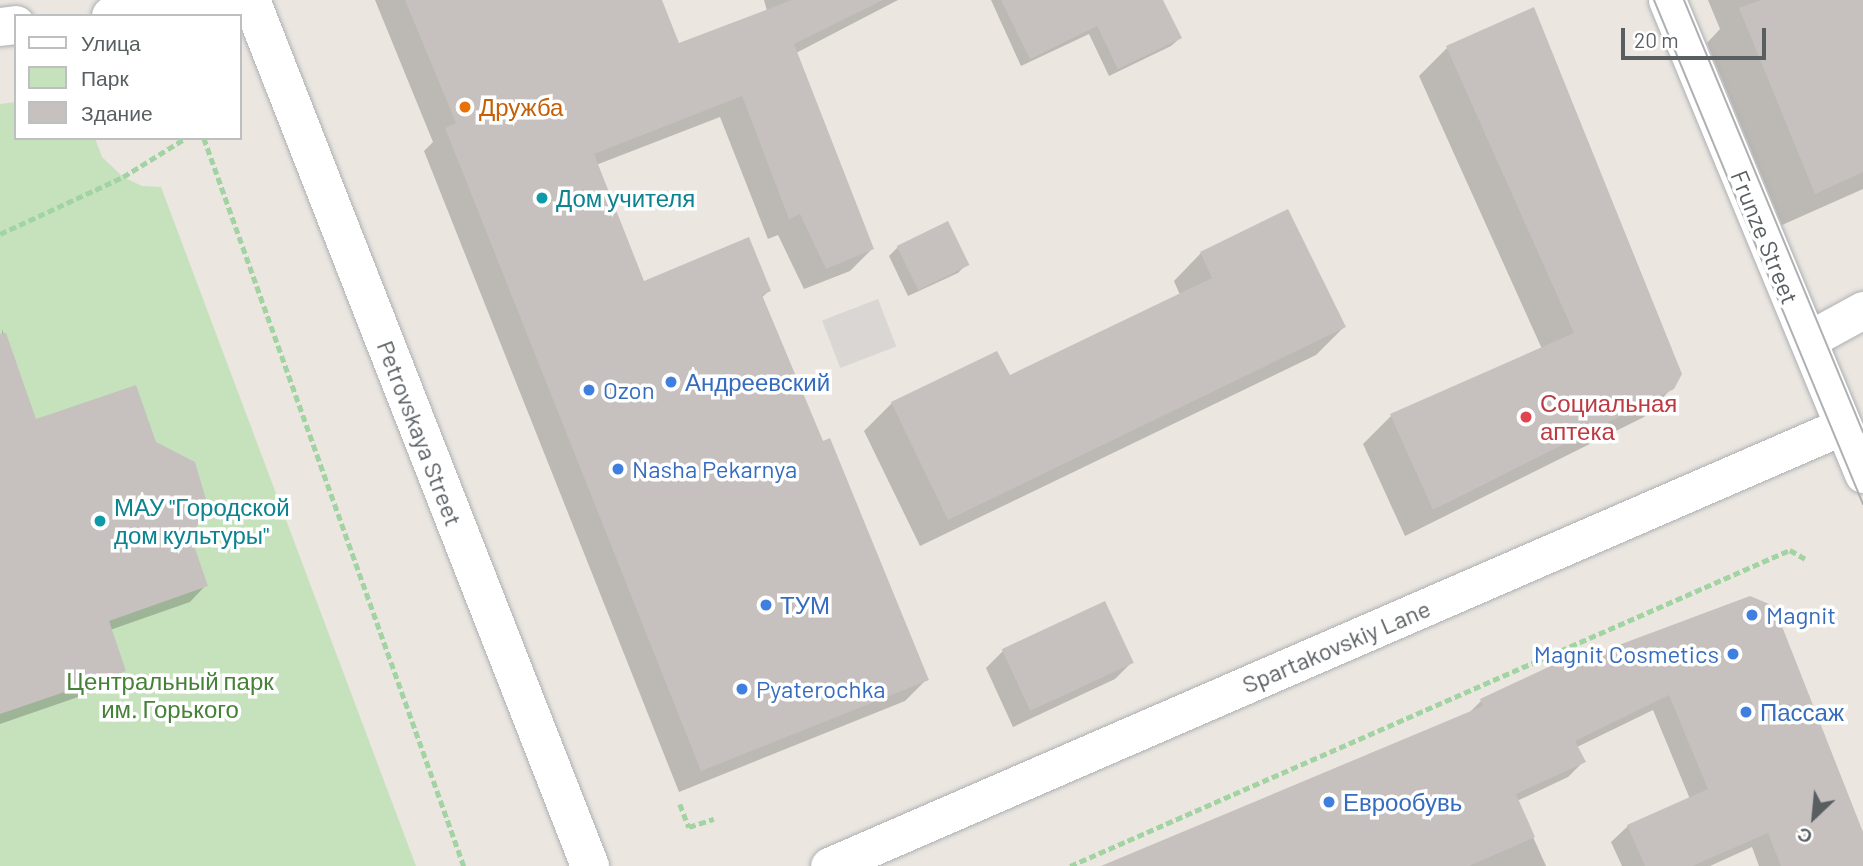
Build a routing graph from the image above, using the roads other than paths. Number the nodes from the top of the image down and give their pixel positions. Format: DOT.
graph roads {
  1 [pos="1667,0"];
  2 [pos="251,1"];
  3 [pos="130,14"];
  4 [pos="1863,310"];
  5 [pos="1808,340"];
  6 [pos="1843,426"];
  7 [pos="1863,474"];
  8 [pos="590,866"];
  9 [pos="829,866"];
  1 -- 5 [label="street, Frunze Street"];
  2 -- 3 [label="main road"];
  2 -- 8 [label="main road, Petrovskaya Street"];
  4 -- 5 [label="street"];
  5 -- 6 [label="street, Frunze Street"];
  6 -- 7 [label="street, Frunze Street"];
  6 -- 9 [label="street, Spartakovskiy Lane"];
}
